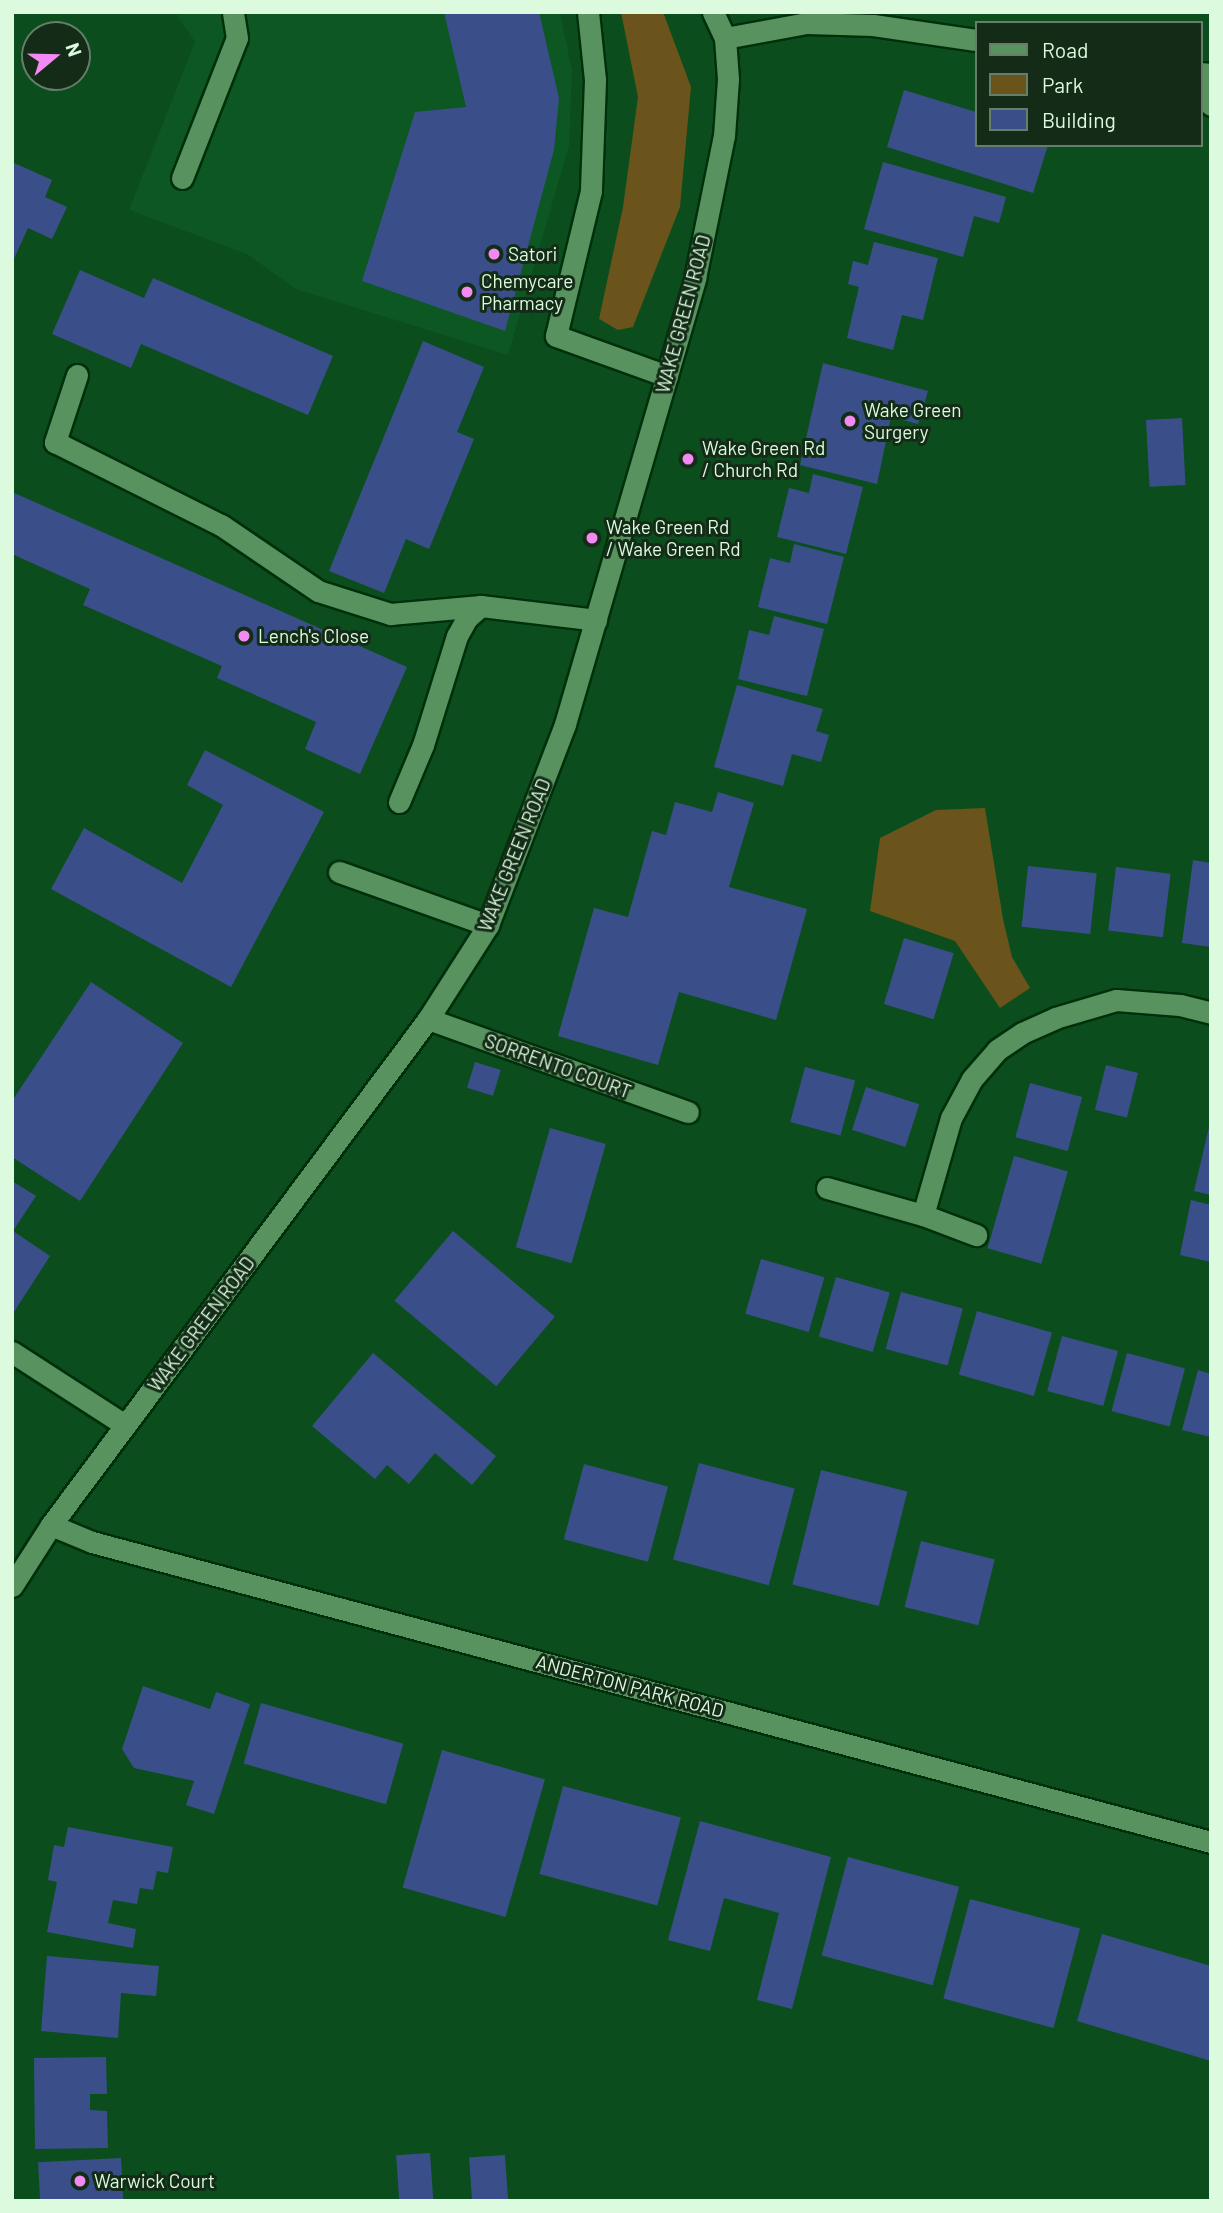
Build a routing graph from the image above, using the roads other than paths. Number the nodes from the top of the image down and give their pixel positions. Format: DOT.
graph roads {
  1 [pos="233,12"];
  2 [pos="588,12"];
  3 [pos="713,12"];
  4 [pos="803,18"];
  5 [pos="725,38"];
  6 [pos="974,40"];
  7 [pos="1204,74"];
  8 [pos="1211,105"];
  9 [pos="182,178"];
  10 [pos="77,375"];
  11 [pos="667,376"];
  12 [pos="481,606"];
  13 [pos="596,620"];
  14 [pos="399,802"];
  15 [pos="338,872"];
  16 [pos="488,925"];
  17 [pos="1211,1013"];
  18 [pos="428,1019"];
  19 [pos="688,1112"];
  20 [pos="827,1188"];
  21 [pos="923,1215"];
  22 [pos="976,1235"];
  23 [pos="12,1352"];
  24 [pos="125,1425"];
  25 [pos="51,1525"];
  26 [pos="12,1586"];
  27 [pos="1211,1842"];
  1 -- 9 [label="street"];
  2 -- 11 [label="street"];
  3 -- 5 [label="street"];
  4 -- 5 [label="street"];
  4 -- 6 [label="street"];
  5 -- 11 [label="street, WAKE GREEN ROAD"];
  7 -- 8 [label="street"];
  10 -- 12 [label="street"];
  11 -- 13 [label="street, WAKE GREEN ROAD"];
  12 -- 13 [label="street"];
  12 -- 14 [label="street"];
  13 -- 16 [label="street, WAKE GREEN ROAD"];
  15 -- 16 [label="street"];
  16 -- 18 [label="street, WAKE GREEN ROAD"];
  17 -- 21 [label="street"];
  18 -- 19 [label="street, SORRENTO COURT"];
  18 -- 24 [label="street, WAKE GREEN ROAD"];
  20 -- 21 [label="street"];
  21 -- 22 [label="street"];
  23 -- 24 [label="street"];
  24 -- 25 [label="street, WAKE GREEN ROAD"];
  25 -- 26 [label="street, WAKE GREEN ROAD"];
  25 -- 27 [label="street, ANDERTON PARK ROAD"];
}
